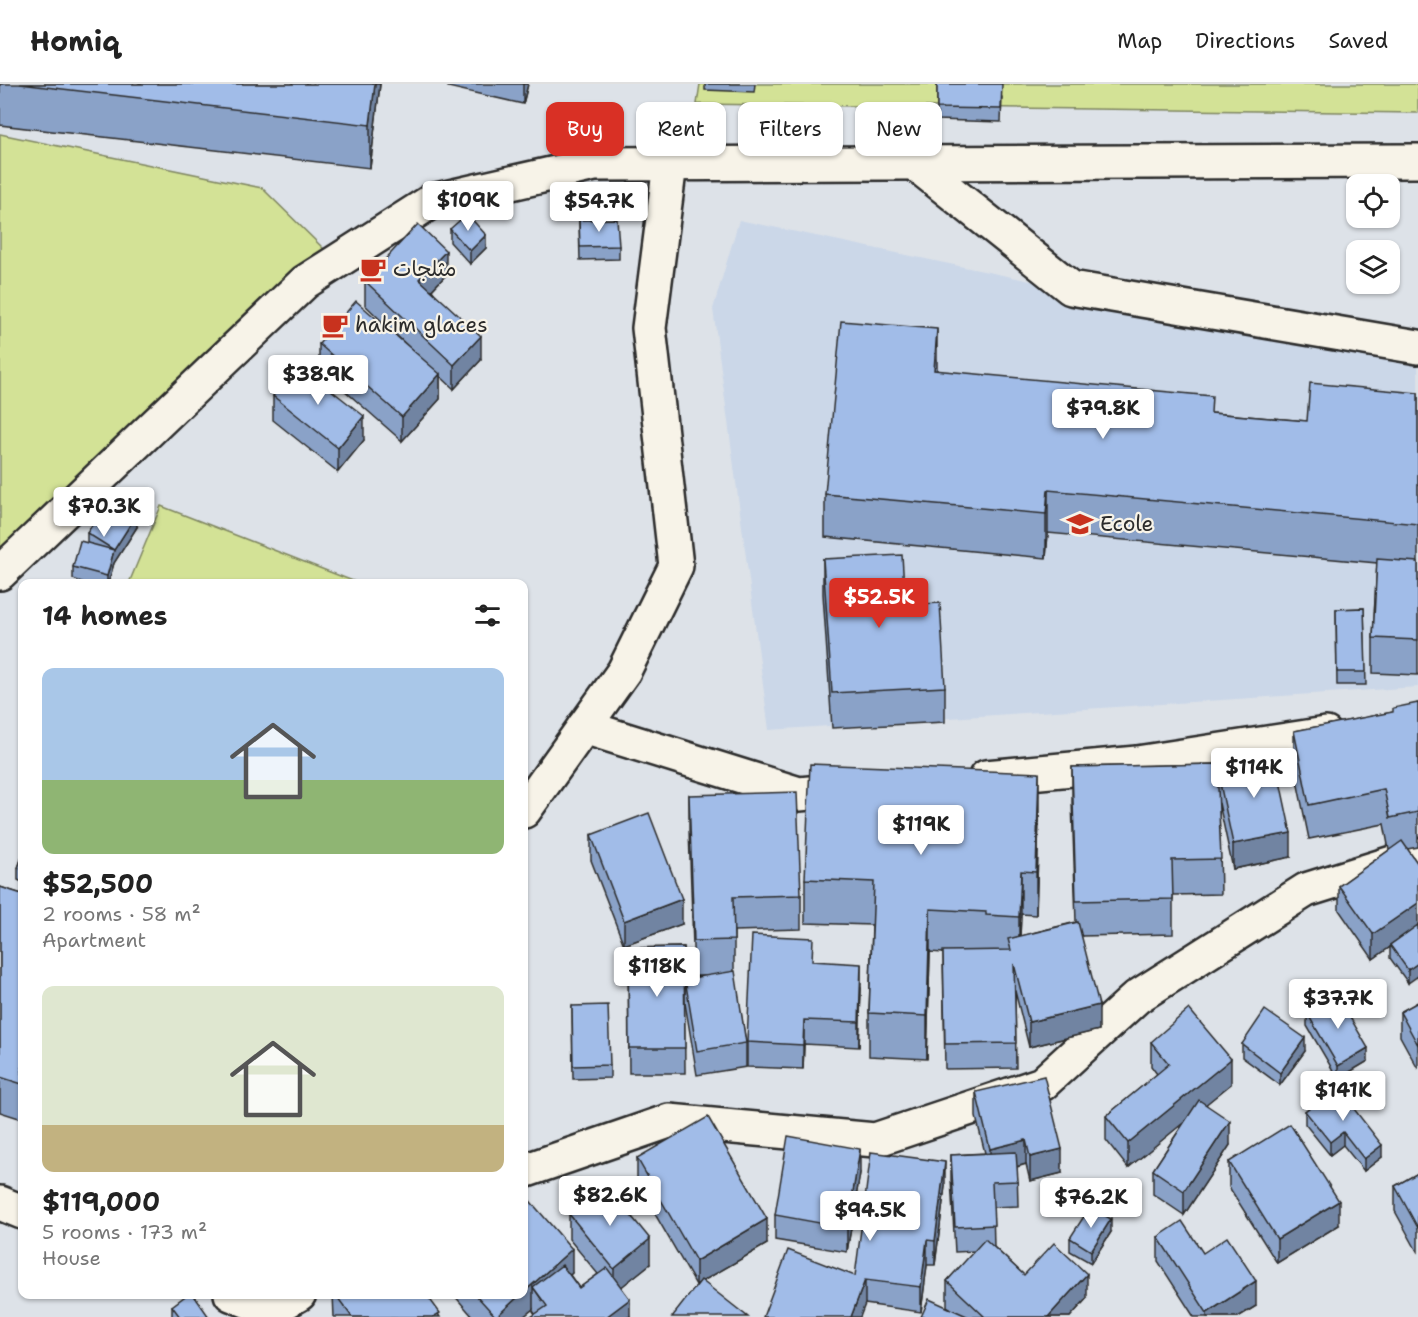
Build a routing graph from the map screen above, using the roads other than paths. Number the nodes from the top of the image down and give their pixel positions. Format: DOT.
graph roads {
  1 [pos="1418,161"];
  2 [pos="913,162"];
  3 [pos="670,164"];
  4 [pos="1418,347"];
  5 [pos="0,573"];
  6 [pos="584,727"];
  7 [pos="1326,735"];
  8 [pos="962,779"];
  9 [pos="880,786"];
  10 [pos="528,805"];
  11 [pos="1418,855"];
  12 [pos="528,1170"];
  13 [pos="0,1203"];
  14 [pos="18,1210"];
  15 [pos="250,1299"];
  16 [pos="281,1307"];
  1 -- 2 [label="street"];
  2 -- 3 [label="street"];
  2 -- 4 [label="street"];
  3 -- 5 [label="street"];
  3 -- 6 [label="street"];
  6 -- 9 [label="street"];
  6 -- 10 [label="street"];
  7 -- 8 [label="street"];
  11 -- 12 [label="street"];
  13 -- 14 [label="street"];
  15 -- 16 [label="street"];
}
